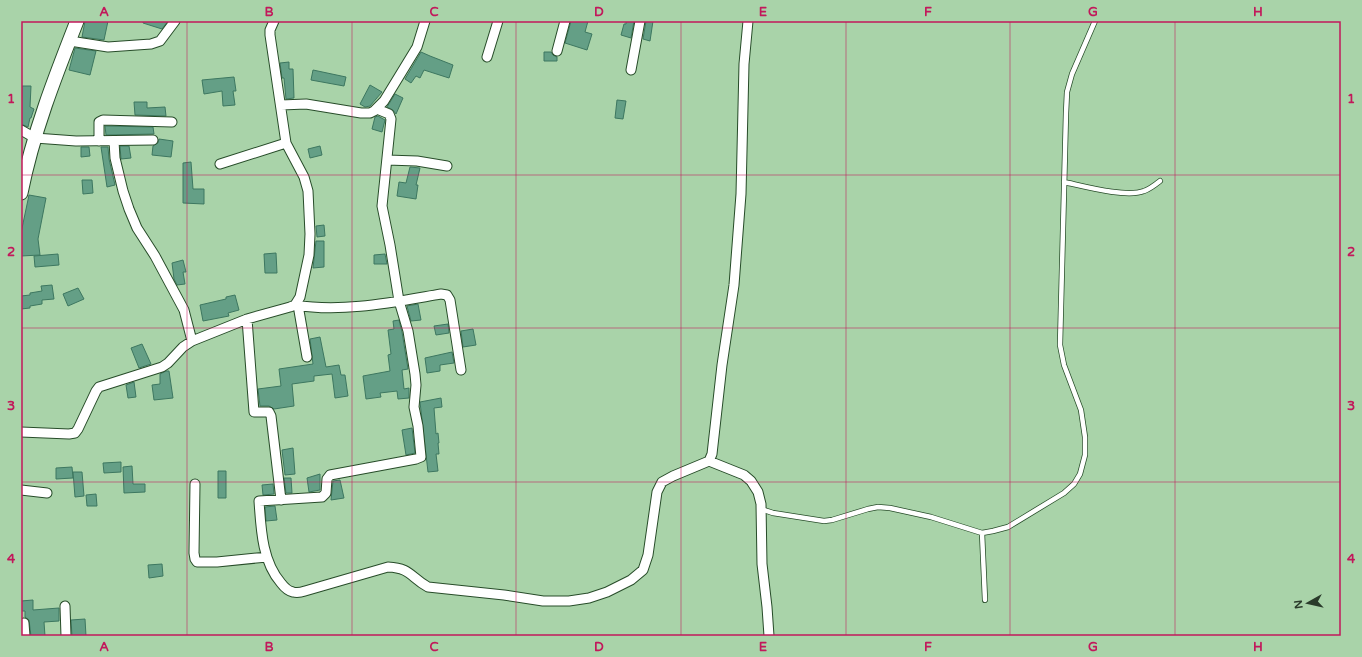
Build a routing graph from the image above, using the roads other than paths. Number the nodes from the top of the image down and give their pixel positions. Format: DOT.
graph roads {
  1 [pos="78,21"];
  2 [pos="175,21"];
  3 [pos="274,21"];
  4 [pos="426,21"];
  5 [pos="498,21"];
  6 [pos="565,21"];
  7 [pos="640,21"];
  8 [pos="748,21"];
  9 [pos="1095,21"];
  10 [pos="70,41"];
  11 [pos="557,51"];
  12 [pos="487,57"];
  13 [pos="631,70"];
  14 [pos="281,105"];
  15 [pos="377,109"];
  16 [pos="172,122"];
  17 [pos="21,130"];
  18 [pos="35,138"];
  19 [pos="153,140"];
  20 [pos="99,141"];
  21 [pos="114,141"];
  22 [pos="286,143"];
  23 [pos="387,160"];
  24 [pos="220,164"];
  25 [pos="448,166"];
  26 [pos="1160,181"];
  27 [pos="1064,182"];
  28 [pos="21,193"];
  29 [pos="399,301"];
  30 [pos="296,305"];
  31 [pos="247,319"];
  32 [pos="192,341"];
  33 [pos="307,356"];
  34 [pos="461,370"];
  35 [pos="21,432"];
  36 [pos="709,461"];
  37 [pos="195,484"];
  38 [pos="21,490"];
  39 [pos="48,493"];
  40 [pos="281,500"];
  41 [pos="761,509"];
  42 [pos="982,532"];
  43 [pos="267,557"];
  44 [pos="984,600"];
  45 [pos="65,606"];
  46 [pos="24,623"];
  47 [pos="25,636"];
  48 [pos="66,636"];
  49 [pos="769,636"];
  1 -- 10 [label="main road"];
  2 -- 10 [label="street"];
  3 -- 14 [label="street"];
  4 -- 15 [label="street"];
  5 -- 12 [label="street"];
  6 -- 11 [label="street"];
  7 -- 13 [label="street"];
  8 -- 36 [label="street"];
  9 -- 27 [label="lane"];
  10 -- 18 [label="main road"];
  14 -- 15 [label="street"];
  14 -- 22 [label="street"];
  15 -- 23 [label="street"];
  16 -- 20 [label="street"];
  17 -- 18 [label="street"];
  18 -- 20 [label="street"];
  18 -- 28 [label="main road"];
  19 -- 21 [label="street"];
  20 -- 21 [label="street"];
  21 -- 32 [label="street"];
  22 -- 24 [label="street"];
  22 -- 30 [label="street"];
  23 -- 25 [label="street"];
  23 -- 29 [label="street"];
  26 -- 27 [label="lane"];
  27 -- 42 [label="lane"];
  29 -- 30 [label="street"];
  29 -- 34 [label="street"];
  29 -- 40 [label="street"];
  30 -- 31 [label="street"];
  30 -- 33 [label="street"];
  31 -- 32 [label="street"];
  31 -- 40 [label="street"];
  32 -- 35 [label="street"];
  36 -- 41 [label="street"];
  36 -- 43 [label="street"];
  37 -- 43 [label="street"];
  38 -- 39 [label="street"];
  40 -- 43 [label="street"];
  41 -- 42 [label="lane"];
  41 -- 49 [label="street"];
  42 -- 44 [label="lane"];
  45 -- 48 [label="street"];
  46 -- 47 [label="street"];
}
